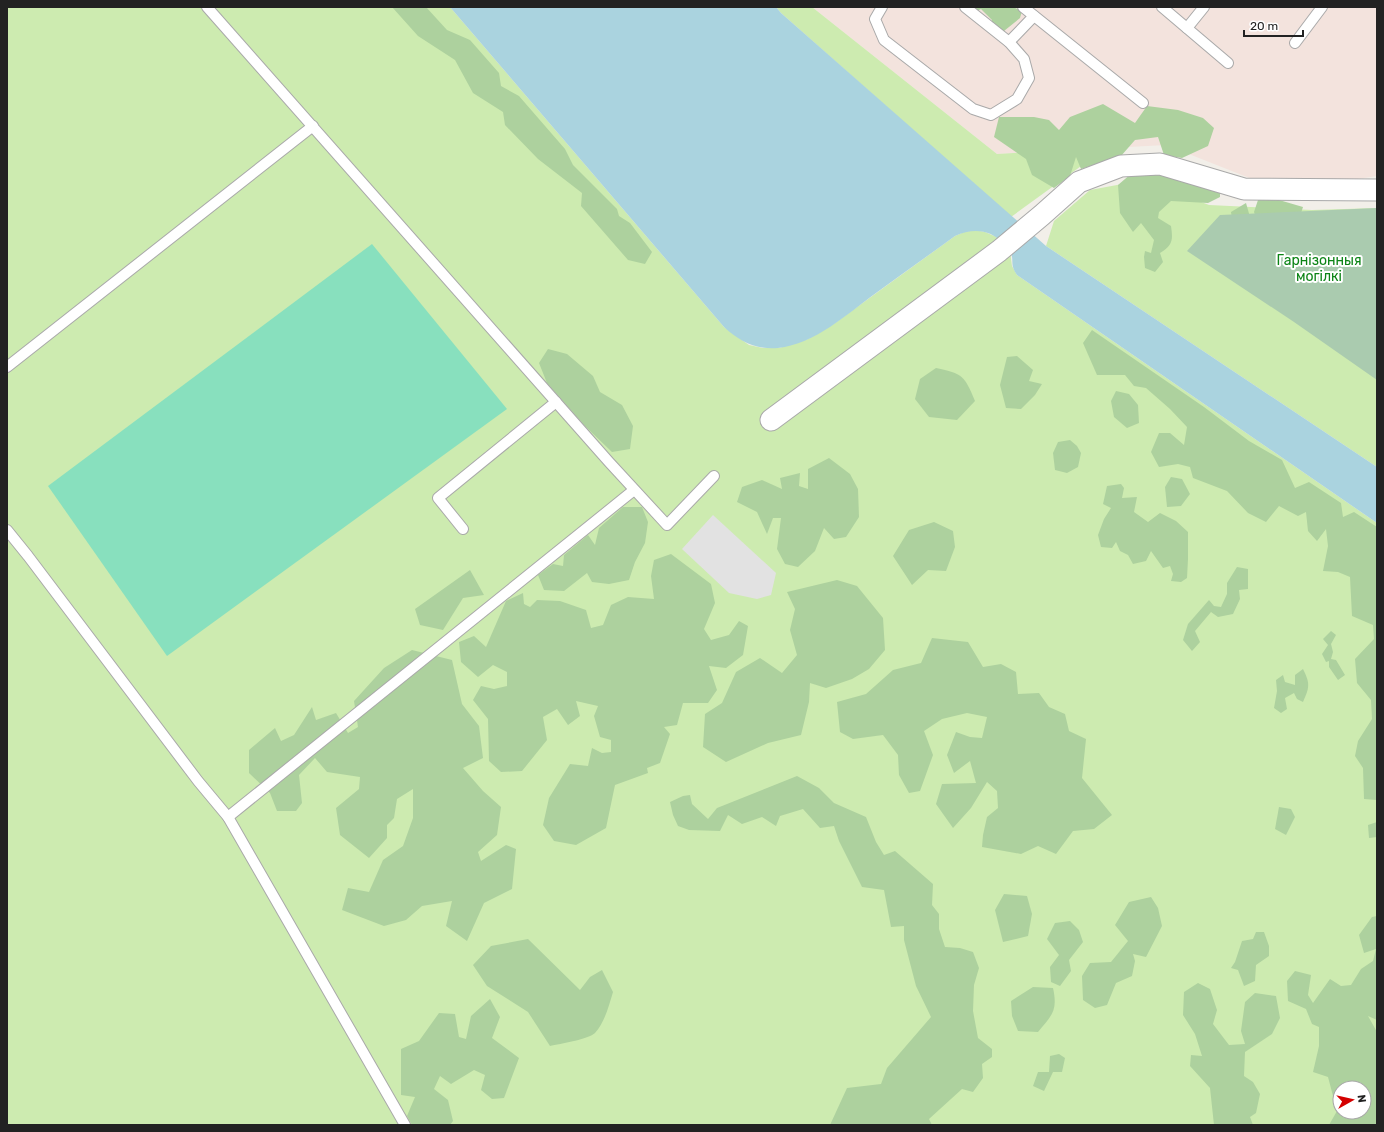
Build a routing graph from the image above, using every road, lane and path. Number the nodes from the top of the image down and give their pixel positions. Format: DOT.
graph roads {
  1 [pos="207,7"];
  2 [pos="882,7"];
  3 [pos="965,7"];
  4 [pos="1023,7"];
  5 [pos="1162,7"];
  6 [pos="1204,7"];
  7 [pos="1322,7"];
  8 [pos="1034,16"];
  9 [pos="1187,28"];
  10 [pos="1009,42"];
  11 [pos="1295,42"];
  12 [pos="1228,63"];
  13 [pos="1143,103"];
  14 [pos="313,126"];
  15 [pos="1377,190"];
  16 [pos="7,367"];
  17 [pos="556,402"];
  18 [pos="771,420"];
  19 [pos="714,476"];
  20 [pos="634,490"];
  21 [pos="463,529"];
  22 [pos="7,530"];
  23 [pos="228,817"];
  24 [pos="405,1125"];
  1 -- 14 [label="lane"];
  2 -- 10 [label="lane"];
  3 -- 10 [label="lane"];
  4 -- 8 [label="lane"];
  5 -- 9 [label="lane"];
  6 -- 9 [label="lane"];
  7 -- 11 [label="lane"];
  8 -- 10 [label="lane"];
  8 -- 13 [label="lane"];
  9 -- 12 [label="lane"];
  14 -- 16 [label="lane"];
  14 -- 17 [label="lane"];
  15 -- 18 [label="street"];
  17 -- 20 [label="lane"];
  17 -- 21 [label="lane"];
  19 -- 20 [label="lane"];
  20 -- 23 [label="lane"];
  22 -- 23 [label="lane"];
  23 -- 24 [label="lane"];
}
